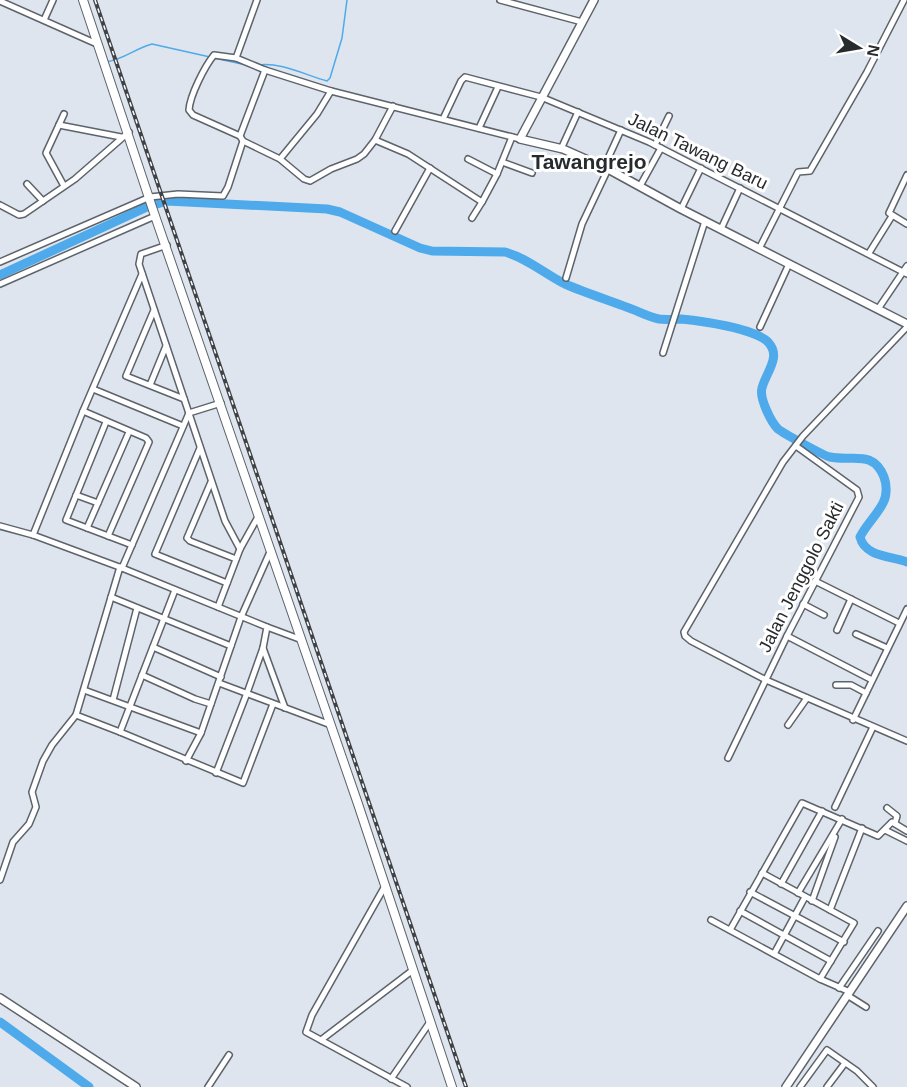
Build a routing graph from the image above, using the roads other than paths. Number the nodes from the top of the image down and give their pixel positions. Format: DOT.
graph roads {
  1 [pos="53,0"];
  2 [pos="83,0"];
  3 [pos="257,0"];
  4 [pos="500,0"];
  5 [pos="594,0"];
  6 [pos="904,0"];
  7 [pos="0,1"];
  8 [pos="44,20"];
  9 [pos="582,22"];
  10 [pos="98,44"];
  11 [pos="236,58"];
  12 [pos="266,70"];
  13 [pos="498,87"];
  14 [pos="332,91"];
  15 [pos="541,97"];
  16 [pos="393,106"];
  17 [pos="578,112"];
  18 [pos="64,114"];
  19 [pos="669,116"];
  20 [pos="443,119"];
  21 [pos="59,125"];
  22 [pos="478,128"];
  23 [pos="621,130"];
  24 [pos="129,132"];
  25 [pos="120,137"];
  26 [pos="512,137"];
  27 [pos="241,138"];
  28 [pos="520,139"];
  29 [pos="375,140"];
  30 [pos="658,146"];
  31 [pos="561,149"];
  32 [pos="280,159"];
  33 [pos="468,159"];
  34 [pos="502,162"];
  35 [pos="430,168"];
  36 [pos="606,168"];
  37 [pos="701,168"];
  38 [pos="532,173"];
  39 [pos="498,174"];
  40 [pos="907,176"];
  41 [pos="27,184"];
  42 [pos="64,186"];
  43 [pos="640,186"];
  44 [pos="740,188"];
  45 [pos="150,199"];
  46 [pos="43,201"];
  47 [pos="482,202"];
  48 [pos="0,205"];
  49 [pos="779,207"];
  50 [pos="681,209"];
  51 [pos="155,214"];
  52 [pos="892,216"];
  53 [pos="472,218"];
  54 [pos="705,221"];
  55 [pos="907,224"];
  56 [pos="721,229"];
  57 [pos="395,231"];
  58 [pos="167,245"];
  59 [pos="759,249"];
  60 [pos="869,253"];
  61 [pos="0,262"];
  62 [pos="789,264"];
  63 [pos="907,266"];
  64 [pos="905,273"];
  65 [pos="142,274"];
  66 [pos="566,278"];
  67 [pos="0,284"];
  68 [pos="878,309"];
  69 [pos="154,310"];
  70 [pos="907,326"];
  71 [pos="760,327"];
  72 [pos="166,346"];
  73 [pos="663,353"];
  74 [pos="150,385"];
  75 [pos="93,389"];
  76 [pos="184,399"];
  77 [pos="221,403"];
  78 [pos="83,411"];
  79 [pos="189,413"];
  80 [pos="106,422"];
  81 [pos="183,426"];
  82 [pos="129,432"];
  83 [pos="796,445"];
  84 [pos="200,447"];
  85 [pos="212,481"];
  86 [pos="76,495"];
  87 [pos="98,503"];
  88 [pos="259,515"];
  89 [pos="0,525"];
  90 [pos="87,528"];
  91 [pos="33,535"];
  92 [pos="108,536"];
  93 [pos="132,545"];
  94 [pos="240,549"];
  95 [pos="270,552"];
  96 [pos="236,559"];
  97 [pos="121,567"];
  98 [pos="815,581"];
  99 [pos="227,583"];
  100 [pos="175,590"];
  101 [pos="111,597"];
  102 [pos="851,599"];
  103 [pos="803,604"];
  104 [pos="218,607"];
  105 [pos="137,608"];
  106 [pos="907,609"];
  107 [pos="824,615"];
  108 [pos="241,617"];
  109 [pos="163,619"];
  110 [pos="899,622"];
  111 [pos="267,627"];
  112 [pos="837,630"];
  113 [pos="856,634"];
  114 [pos="787,636"];
  115 [pos="302,640"];
  116 [pos="231,646"];
  117 [pos="153,647"];
  118 [pos="263,648"];
  119 [pos="887,648"];
  120 [pos="142,675"];
  121 [pos="220,680"];
  122 [pos="766,680"];
  123 [pos="872,680"];
  124 [pos="836,685"];
  125 [pos="84,690"];
  126 [pos="247,693"];
  127 [pos="866,693"];
  128 [pos="807,698"];
  129 [pos="113,700"];
  130 [pos="211,704"];
  131 [pos="273,704"];
  132 [pos="130,705"];
  133 [pos="285,708"];
  134 [pos="76,715"];
  135 [pos="854,720"];
  136 [pos="331,725"];
  137 [pos="788,725"];
  138 [pos="873,727"];
  139 [pos="120,732"];
  140 [pos="201,734"];
  141 [pos="907,741"];
  142 [pos="729,758"];
  143 [pos="186,761"];
  144 [pos="216,773"];
  145 [pos="835,807"];
  146 [pos="887,808"];
  147 [pos="822,811"];
  148 [pos="842,819"];
  149 [pos="895,823"];
  150 [pos="838,826"];
  151 [pos="861,828"];
  152 [pos="885,830"];
  153 [pos="907,831"];
  154 [pos="907,841"];
  155 [pos="762,873"];
  156 [pos="0,880"];
  157 [pos="781,884"];
  158 [pos="385,886"];
  159 [pos="750,892"];
  160 [pos="798,893"];
  161 [pos="805,897"];
  162 [pos="812,901"];
  163 [pos="907,906"];
  164 [pos="830,910"];
  165 [pos="740,911"];
  166 [pos="795,916"];
  167 [pos="711,920"];
  168 [pos="730,930"];
  169 [pos="878,931"];
  170 [pos="784,936"];
  171 [pos="844,942"];
  172 [pos="774,954"];
  173 [pos="831,961"];
  174 [pos="412,970"];
  175 [pos="820,979"];
  176 [pos="839,988"];
  177 [pos="848,994"];
  178 [pos="0,999"];
  179 [pos="866,1007"];
  180 [pos="430,1022"];
  181 [pos="321,1040"];
  182 [pos="815,1043"];
  183 [pos="827,1051"];
  184 [pos="229,1055"];
  185 [pos="844,1063"];
  186 [pos="391,1078"];
  187 [pos="136,1087"];
  188 [pos="208,1087"];
  189 [pos="406,1087"];
  190 [pos="452,1087"];
  191 [pos="786,1087"];
  192 [pos="800,1087"];
  193 [pos="827,1087"];
  194 [pos="873,1087"];
  1 -- 8 [label="street"];
  2 -- 10 [label="main road"];
  3 -- 11 [label="street"];
  4 -- 9 [label="street"];
  5 -- 9 [label="street"];
  6 -- 49 [label="street"];
  7 -- 8 [label="street"];
  8 -- 10 [label="street"];
  9 -- 15 [label="street"];
  10 -- 24 [label="main road"];
  11 -- 12 [label="street"];
  11 -- 27 [label="street"];
  12 -- 14 [label="street"];
  12 -- 27 [label="street"];
  13 -- 15 [label="street, Jalan Tawang Baru"];
  13 -- 20 [label="street, Jalan Tawang Baru"];
  13 -- 22 [label="street"];
  14 -- 16 [label="street"];
  14 -- 32 [label="street"];
  15 -- 17 [label="street, Jalan Tawang Baru"];
  15 -- 28 [label="street"];
  16 -- 20 [label="street"];
  16 -- 29 [label="street"];
  17 -- 23 [label="street, Jalan Tawang Baru"];
  17 -- 31 [label="street"];
  18 -- 21 [label="street"];
  19 -- 30 [label="street"];
  20 -- 22 [label="street"];
  21 -- 25 [label="street"];
  21 -- 42 [label="street"];
  22 -- 26 [label="street"];
  23 -- 30 [label="street, Jalan Tawang Baru"];
  23 -- 36 [label="street"];
  24 -- 25 [label="street"];
  24 -- 45 [label="main road"];
  25 -- 42 [label="street"];
  26 -- 28 [label="street"];
  26 -- 34 [label="street"];
  27 -- 32 [label="street"];
  27 -- 45 [label="street"];
  28 -- 31 [label="street"];
  29 -- 32 [label="street"];
  29 -- 35 [label="street"];
  30 -- 37 [label="street, Jalan Tawang Baru"];
  30 -- 43 [label="street"];
  31 -- 36 [label="street"];
  33 -- 39 [label="street"];
  34 -- 38 [label="street"];
  34 -- 39 [label="street"];
  35 -- 47 [label="street"];
  35 -- 57 [label="street"];
  36 -- 43 [label="street"];
  36 -- 66 [label="street"];
  37 -- 44 [label="street, Jalan Tawang Baru"];
  37 -- 50 [label="street"];
  39 -- 47 [label="street"];
  40 -- 52 [label="street"];
  41 -- 46 [label="street"];
  42 -- 46 [label="street"];
  43 -- 50 [label="street"];
  44 -- 49 [label="street, Jalan Tawang Baru"];
  44 -- 56 [label="street"];
  45 -- 51 [label="main road"];
  45 -- 61 [label="street"];
  46 -- 48 [label="street"];
  47 -- 53 [label="street"];
  49 -- 59 [label="street"];
  49 -- 60 [label="street, Jalan Tawang Baru"];
  50 -- 54 [label="street"];
  51 -- 58 [label="main road"];
  51 -- 67 [label="street"];
  52 -- 55 [label="street"];
  52 -- 60 [label="street"];
  54 -- 56 [label="street"];
  54 -- 73 [label="street"];
  56 -- 59 [label="street"];
  58 -- 65 [label="street"];
  58 -- 77 [label="main road"];
  59 -- 62 [label="street"];
  60 -- 64 [label="street, Jalan Tawang Baru"];
  62 -- 68 [label="street"];
  62 -- 71 [label="street"];
  63 -- 64 [label="street"];
  64 -- 68 [label="street"];
  65 -- 69 [label="street"];
  65 -- 75 [label="street"];
  68 -- 70 [label="street"];
  69 -- 72 [label="street"];
  69 -- 74 [label="street"];
  70 -- 83 [label="street"];
  72 -- 74 [label="street"];
  72 -- 76 [label="street"];
  74 -- 76 [label="street"];
  75 -- 78 [label="street"];
  75 -- 81 [label="street"];
  76 -- 79 [label="street"];
  77 -- 79 [label="street"];
  77 -- 88 [label="main road"];
  78 -- 80 [label="street"];
  78 -- 91 [label="street"];
  79 -- 81 [label="street"];
  79 -- 84 [label="street"];
  80 -- 82 [label="street"];
  80 -- 86 [label="street"];
  81 -- 93 [label="street"];
  82 -- 87 [label="street"];
  82 -- 92 [label="street"];
  83 -- 98 [label="street, Jalan Jenggolo Sakti"];
  83 -- 122 [label="street"];
  84 -- 85 [label="street"];
  84 -- 99 [label="street"];
  85 -- 94 [label="street"];
  85 -- 96 [label="street"];
  86 -- 87 [label="street"];
  86 -- 90 [label="street"];
  87 -- 90 [label="street"];
  88 -- 94 [label="street"];
  88 -- 95 [label="main road"];
  89 -- 91 [label="street"];
  90 -- 92 [label="street"];
  91 -- 97 [label="street"];
  92 -- 93 [label="street"];
  93 -- 97 [label="street"];
  94 -- 96 [label="street"];
  95 -- 108 [label="street"];
  95 -- 115 [label="main road"];
  96 -- 99 [label="street"];
  97 -- 100 [label="street"];
  97 -- 101 [label="street"];
  98 -- 102 [label="street"];
  98 -- 103 [label="street, Jalan Jenggolo Sakti"];
  99 -- 104 [label="street"];
  100 -- 104 [label="street"];
  100 -- 109 [label="street"];
  101 -- 105 [label="street"];
  101 -- 125 [label="street"];
  102 -- 110 [label="street"];
  102 -- 112 [label="street"];
  103 -- 107 [label="street"];
  103 -- 114 [label="street, Jalan Jenggolo Sakti"];
  104 -- 108 [label="street"];
  105 -- 109 [label="street"];
  105 -- 129 [label="street"];
  106 -- 110 [label="street"];
  108 -- 111 [label="street"];
  108 -- 116 [label="street"];
  109 -- 116 [label="street"];
  109 -- 117 [label="street"];
  110 -- 119 [label="street"];
  111 -- 115 [label="street"];
  111 -- 118 [label="street"];
  113 -- 119 [label="street"];
  114 -- 122 [label="street, Jalan Jenggolo Sakti"];
  114 -- 123 [label="street"];
  115 -- 136 [label="main road"];
  116 -- 121 [label="street"];
  117 -- 120 [label="street"];
  117 -- 121 [label="street"];
  118 -- 126 [label="street"];
  118 -- 133 [label="street"];
  119 -- 123 [label="street"];
  120 -- 130 [label="street"];
  120 -- 132 [label="street"];
  121 -- 126 [label="street"];
  121 -- 130 [label="street"];
  122 -- 128 [label="street"];
  122 -- 142 [label="street, Jalan Jenggolo Sakti"];
  123 -- 127 [label="street"];
  124 -- 127 [label="street"];
  125 -- 129 [label="street"];
  125 -- 134 [label="street"];
  126 -- 131 [label="street"];
  126 -- 144 [label="street"];
  127 -- 135 [label="street"];
  128 -- 135 [label="street"];
  128 -- 137 [label="street"];
  129 -- 132 [label="street"];
  130 -- 140 [label="street"];
  131 -- 133 [label="street"];
  131 -- 144 [label="street"];
  132 -- 139 [label="street"];
  132 -- 140 [label="street"];
  133 -- 136 [label="street"];
  134 -- 139 [label="street"];
  134 -- 156 [label="street"];
  135 -- 138 [label="street"];
  136 -- 158 [label="main road"];
  138 -- 141 [label="street"];
  138 -- 145 [label="street"];
  139 -- 143 [label="street"];
  140 -- 143 [label="street"];
  143 -- 144 [label="street"];
  146 -- 149 [label="street"];
  147 -- 148 [label="street"];
  147 -- 155 [label="street"];
  147 -- 157 [label="street"];
  148 -- 150 [label="street"];
  148 -- 151 [label="street"];
  149 -- 152 [label="street"];
  149 -- 153 [label="street"];
  150 -- 160 [label="street"];
  150 -- 162 [label="street"];
  151 -- 152 [label="street"];
  151 -- 164 [label="street"];
  152 -- 154 [label="street"];
  155 -- 157 [label="street"];
  155 -- 159 [label="street"];
  157 -- 160 [label="street"];
  158 -- 174 [label="main road"];
  158 -- 181 [label="street"];
  159 -- 165 [label="street"];
  159 -- 166 [label="street"];
  160 -- 161 [label="street"];
  161 -- 162 [label="street"];
  161 -- 166 [label="street"];
  162 -- 164 [label="street"];
  163 -- 177 [label="street"];
  164 -- 171 [label="street"];
  165 -- 168 [label="street"];
  165 -- 170 [label="street"];
  166 -- 170 [label="street"];
  166 -- 171 [label="street"];
  167 -- 168 [label="street"];
  168 -- 172 [label="street"];
  169 -- 176 [label="street"];
  170 -- 172 [label="street"];
  170 -- 173 [label="street"];
  171 -- 173 [label="street"];
  172 -- 175 [label="street"];
  173 -- 175 [label="street"];
  174 -- 180 [label="main road"];
  174 -- 181 [label="street"];
  175 -- 176 [label="street"];
  176 -- 177 [label="street"];
  177 -- 179 [label="street"];
  177 -- 182 [label="street"];
  178 -- 187 [label="street"];
  180 -- 186 [label="street"];
  180 -- 190 [label="main road"];
  181 -- 186 [label="street"];
  182 -- 183 [label="street"];
  182 -- 191 [label="street"];
  183 -- 185 [label="street"];
  183 -- 192 [label="street"];
  184 -- 188 [label="street"];
  185 -- 193 [label="street"];
  185 -- 194 [label="street"];
  186 -- 189 [label="street"];
}
